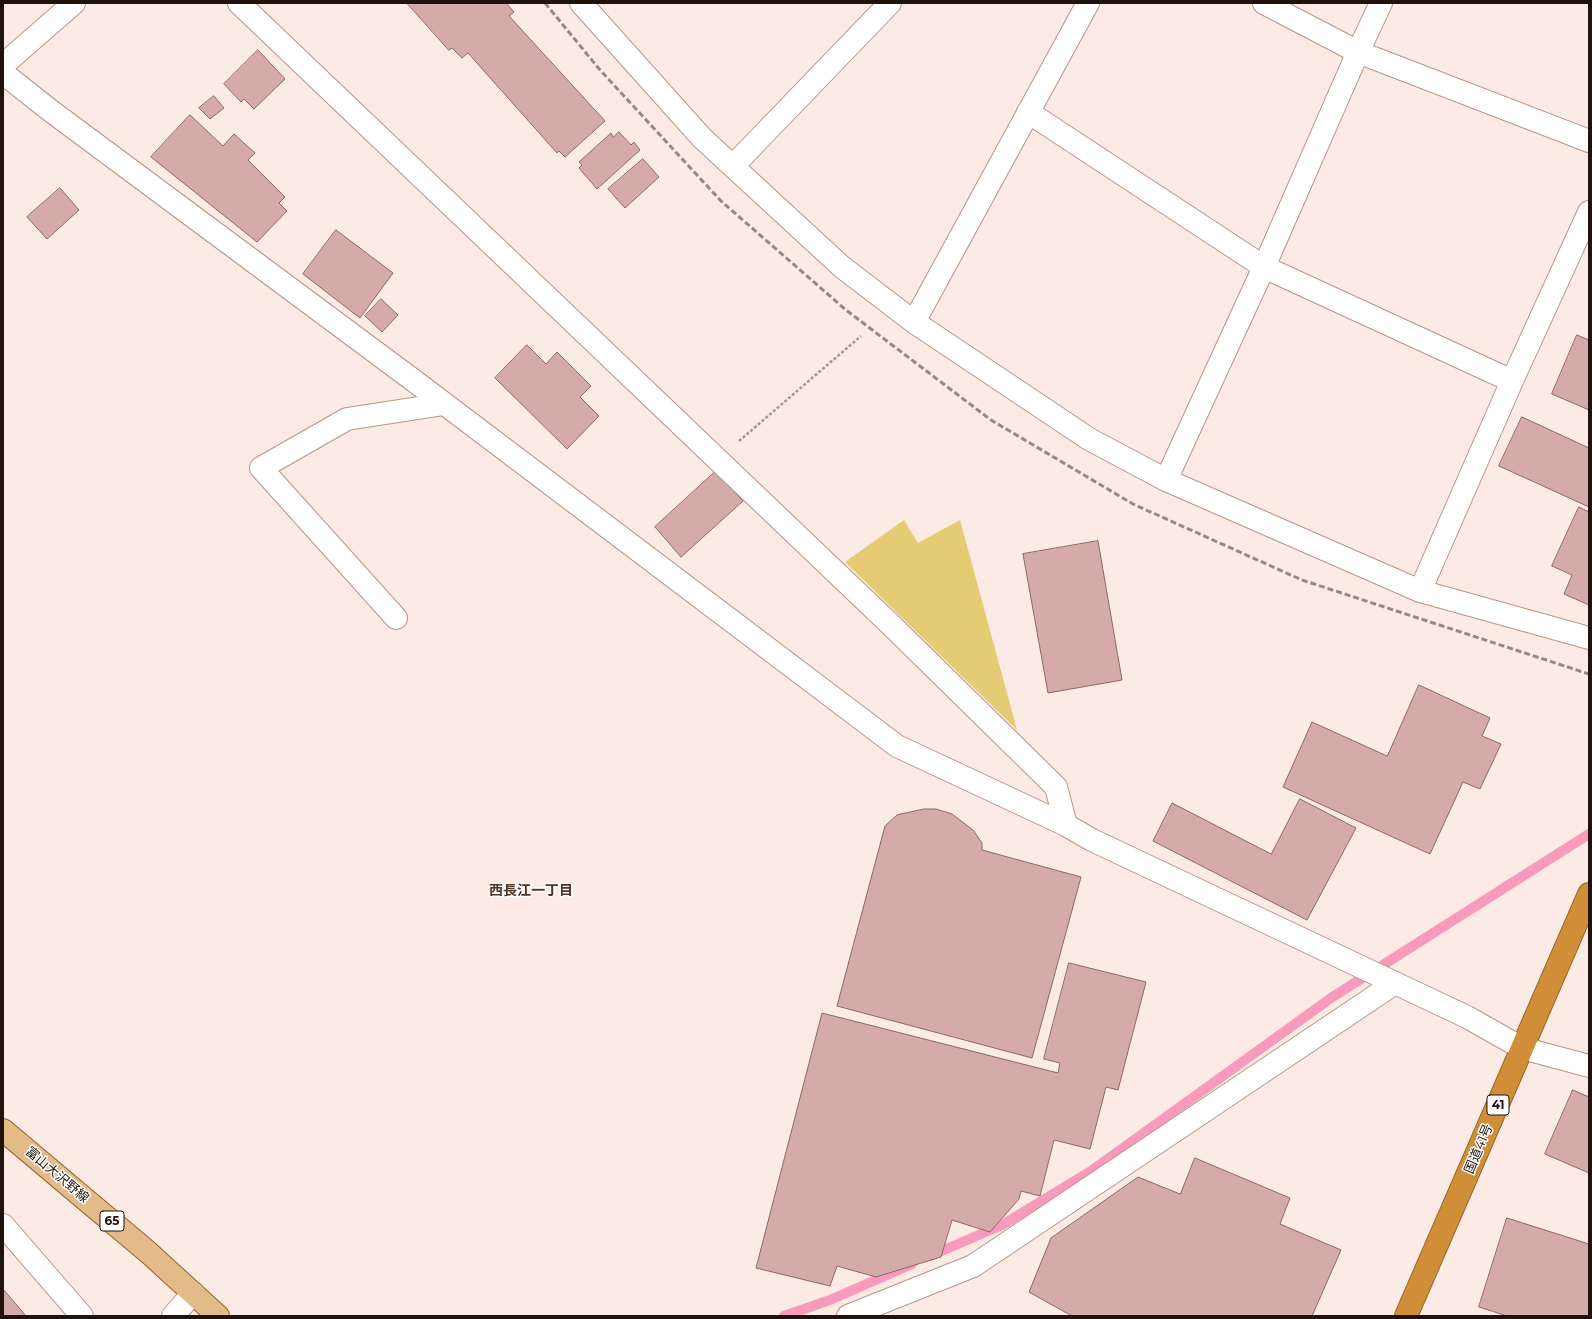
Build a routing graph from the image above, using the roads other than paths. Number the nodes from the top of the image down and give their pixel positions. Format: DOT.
graph roads {
  1 [pos="74,3"];
  2 [pos="239,3"];
  3 [pos="582,3"];
  4 [pos="890,3"];
  5 [pos="1088,3"];
  6 [pos="1264,3"];
  7 [pos="1381,3"];
  8 [pos="1358,52"];
  9 [pos="3,65"];
  10 [pos="3,73"];
  11 [pos="1028,112"];
  12 [pos="1589,141"];
  13 [pos="733,166"];
  14 [pos="1589,212"];
  15 [pos="1264,268"];
  16 [pos="914,322"];
  17 [pos="1512,381"];
  18 [pos="444,404"];
  19 [pos="1166,480"];
  20 [pos="1420,591"];
  21 [pos="396,618"];
  22 [pos="1589,638"];
  23 [pos="1066,825"];
  24 [pos="1589,894"];
  25 [pos="1396,983"];
  26 [pos="1522,1048"];
  27 [pos="1589,1066"];
  28 [pos="3,1130"];
  29 [pos="3,1225"];
  30 [pos="193,1293"];
  31 [pos="82,1316"];
  32 [pos="173,1316"];
  33 [pos="218,1316"];
  34 [pos="848,1316"];
  35 [pos="1406,1316"];
  1 -- 9 [label="street"];
  2 -- 23 [label="street"];
  3 -- 13 [label="street"];
  4 -- 13 [label="street"];
  5 -- 11 [label="street"];
  6 -- 8 [label="street"];
  7 -- 8 [label="street"];
  8 -- 12 [label="street"];
  8 -- 15 [label="street"];
  10 -- 18 [label="street"];
  11 -- 15 [label="street"];
  11 -- 16 [label="street"];
  13 -- 16 [label="street"];
  14 -- 17 [label="street"];
  15 -- 17 [label="street"];
  15 -- 19 [label="street"];
  16 -- 19 [label="street"];
  17 -- 20 [label="street"];
  18 -- 21 [label="street"];
  18 -- 23 [label="street"];
  19 -- 20 [label="street"];
  20 -- 22 [label="street"];
  23 -- 25 [label="street"];
  24 -- 26 [label="highway, 国道41号 / 41"];
  25 -- 26 [label="street"];
  25 -- 34 [label="street"];
  26 -- 27 [label="street"];
  26 -- 35 [label="highway, 国道41号 / 41"];
  28 -- 30 [label="main road, 富山大沢野線 / 65"];
  29 -- 31 [label="street"];
  30 -- 32 [label="street"];
  30 -- 33 [label="main road, 富山大沢野線 / 65"];
}
